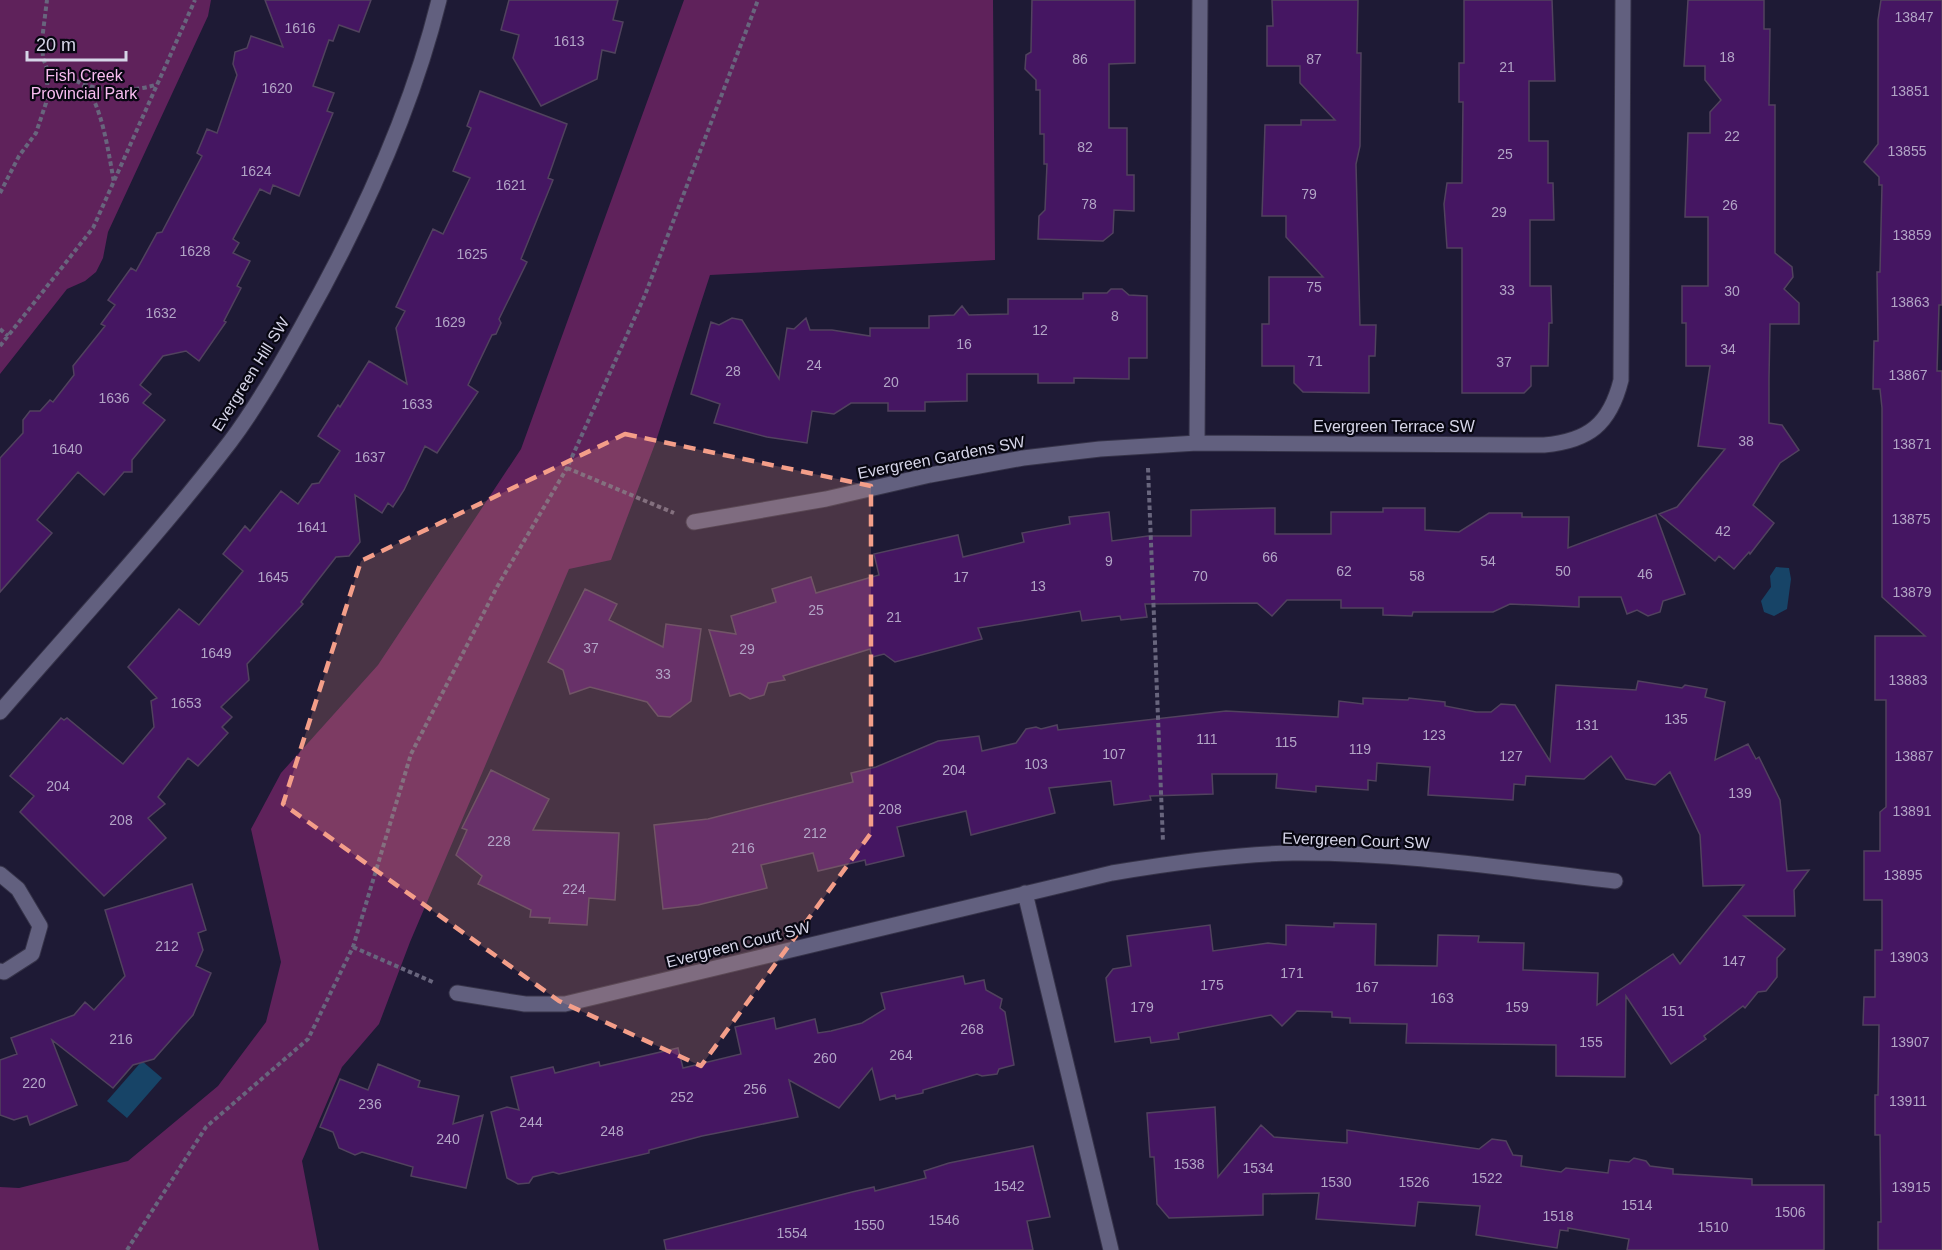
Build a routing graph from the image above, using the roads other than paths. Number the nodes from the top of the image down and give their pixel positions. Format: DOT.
graph roads {
  1 [pos="439,0"];
  2 [pos="1200,0"];
  3 [pos="1623,0"];
  4 [pos="1197,443"];
  5 [pos="694,522"];
  6 [pos="0,712"];
  7 [pos="0,874"];
  8 [pos="1615,881"];
  9 [pos="1025,893"];
  10 [pos="0,971"];
  11 [pos="457,993"];
  12 [pos="1111,1250"];
  1 -- 6 [label="street, Evergreen Hill SW"];
  2 -- 4 [label="street"];
  3 -- 4 [label="street, Evergreen Terrace SW"];
  4 -- 5 [label="street, Evergreen Gardens SW"];
  7 -- 10 [label="street"];
  8 -- 9 [label="street, Evergreen Court SW"];
  9 -- 11 [label="street, Evergreen Court SW"];
  9 -- 12 [label="street"];
}
